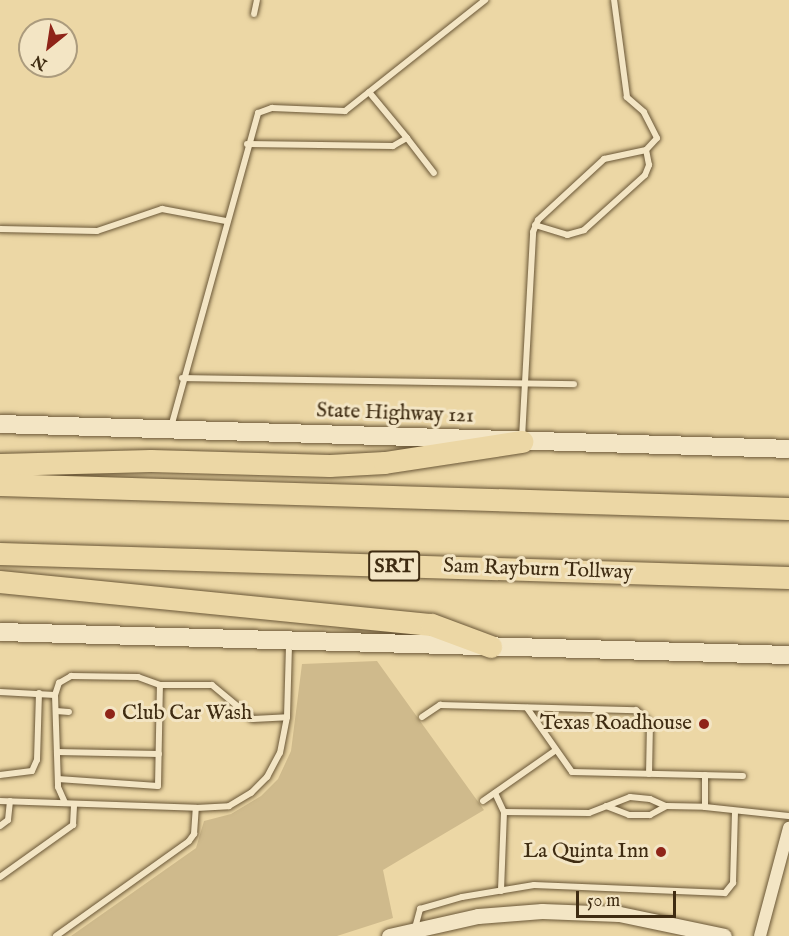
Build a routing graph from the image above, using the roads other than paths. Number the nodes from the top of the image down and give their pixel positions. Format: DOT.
graph roads {
  1 [pos="257,0"];
  2 [pos="485,0"];
  3 [pos="614,0"];
  4 [pos="254,14"];
  5 [pos="369,92"];
  6 [pos="406,138"];
  7 [pos="248,144"];
  8 [pos="646,150"];
  9 [pos="434,173"];
  10 [pos="226,221"];
  11 [pos="536,225"];
  12 [pos="0,229"];
  13 [pos="182,378"];
  14 [pos="525,381"];
  15 [pos="574,384"];
  16 [pos="0,424"];
  17 [pos="171,428"];
  18 [pos="522,442"];
  19 [pos="789,449"];
  20 [pos="0,465"];
  21 [pos="0,485"];
  22 [pos="789,508"];
  23 [pos="0,554"];
  24 [pos="789,578"];
  25 [pos="0,582"];
  26 [pos="0,632"];
  27 [pos="289,640"];
  28 [pos="490,647"];
  29 [pos="789,655"];
  30 [pos="160,684"];
  31 [pos="0,692"];
  32 [pos="39,693"];
  33 [pos="55,695"];
  34 [pos="527,708"];
  35 [pos="56,711"];
  36 [pos="69,712"];
  37 [pos="150,715"];
  38 [pos="160,716"];
  39 [pos="287,717"];
  40 [pos="422,717"];
  41 [pos="556,750"];
  42 [pos="57,752"];
  43 [pos="159,754"];
  44 [pos="649,774"];
  45 [pos="0,775"];
  46 [pos="705,775"];
  47 [pos="744,776"];
  48 [pos="58,779"];
  49 [pos="495,793"];
  50 [pos="0,801"];
  51 [pos="10,801"];
  52 [pos="483,801"];
  53 [pos="65,803"];
  54 [pos="74,804"];
  55 [pos="606,806"];
  56 [pos="666,806"];
  57 [pos="705,807"];
  58 [pos="196,808"];
  59 [pos="504,812"];
  60 [pos="735,813"];
  61 [pos="789,816"];
  62 [pos="0,826"];
  63 [pos="789,828"];
  64 [pos="0,877"];
  65 [pos="501,891"];
  66 [pos="415,928"];
  67 [pos="56,936"];
  68 [pos="389,936"];
  69 [pos="724,936"];
  70 [pos="760,936"];
  1 -- 4 [label="lane"];
  2 -- 5 [label="lane"];
  3 -- 8 [label="lane"];
  5 -- 6 [label="lane"];
  5 -- 7 [label="lane"];
  6 -- 7 [label="lane"];
  6 -- 9 [label="lane"];
  7 -- 10 [label="lane"];
  8 -- 11 [label="lane"];
  8 -- 11 [label="lane"];
  10 -- 12 [label="lane"];
  10 -- 13 [label="lane"];
  11 -- 14 [label="lane"];
  13 -- 14 [label="lane"];
  13 -- 17 [label="lane"];
  14 -- 15 [label="lane"];
  14 -- 18 [label="lane"];
  16 -- 17 [label="main road, State Highway 121"];
  17 -- 18 [label="main road, State Highway 121"];
  18 -- 19 [label="main road, State Highway 121"];
  18 -- 20 [label="highway"];
  21 -- 22 [label="highway"];
  23 -- 24 [label="highway, Sam Rayburn Tollway / SRT"];
  25 -- 28 [label="highway"];
  26 -- 27 [label="main road"];
  27 -- 28 [label="main road"];
  27 -- 39 [label="lane"];
  28 -- 29 [label="main road"];
  30 -- 33 [label="lane"];
  30 -- 38 [label="lane"];
  30 -- 39 [label="lane"];
  31 -- 32 [label="lane"];
  32 -- 33 [label="lane"];
  32 -- 45 [label="lane"];
  33 -- 35 [label="lane"];
  34 -- 40 [label="lane"];
  34 -- 41 [label="lane"];
  34 -- 44 [label="lane"];
  35 -- 36 [label="lane"];
  35 -- 42 [label="lane"];
  37 -- 38 [label="lane"];
  38 -- 43 [label="lane"];
  39 -- 58 [label="lane"];
  41 -- 44 [label="lane"];
  41 -- 49 [label="lane"];
  42 -- 43 [label="lane"];
  42 -- 48 [label="lane"];
  43 -- 48 [label="lane"];
  44 -- 46 [label="lane"];
  46 -- 47 [label="lane"];
  46 -- 57 [label="lane"];
  48 -- 53 [label="lane"];
  49 -- 52 [label="lane"];
  49 -- 59 [label="lane"];
  50 -- 51 [label="lane"];
  51 -- 53 [label="lane"];
  51 -- 62 [label="lane"];
  53 -- 54 [label="lane"];
  54 -- 58 [label="lane"];
  54 -- 64 [label="lane"];
  55 -- 56 [label="lane"];
  55 -- 56 [label="lane"];
  55 -- 59 [label="lane"];
  56 -- 57 [label="lane"];
  57 -- 60 [label="lane"];
  58 -- 67 [label="lane"];
  59 -- 65 [label="lane"];
  60 -- 61 [label="lane"];
  60 -- 65 [label="lane"];
  63 -- 70 [label="street"];
  65 -- 66 [label="lane"];
  66 -- 68 [label="street"];
  66 -- 69 [label="street"];
}
